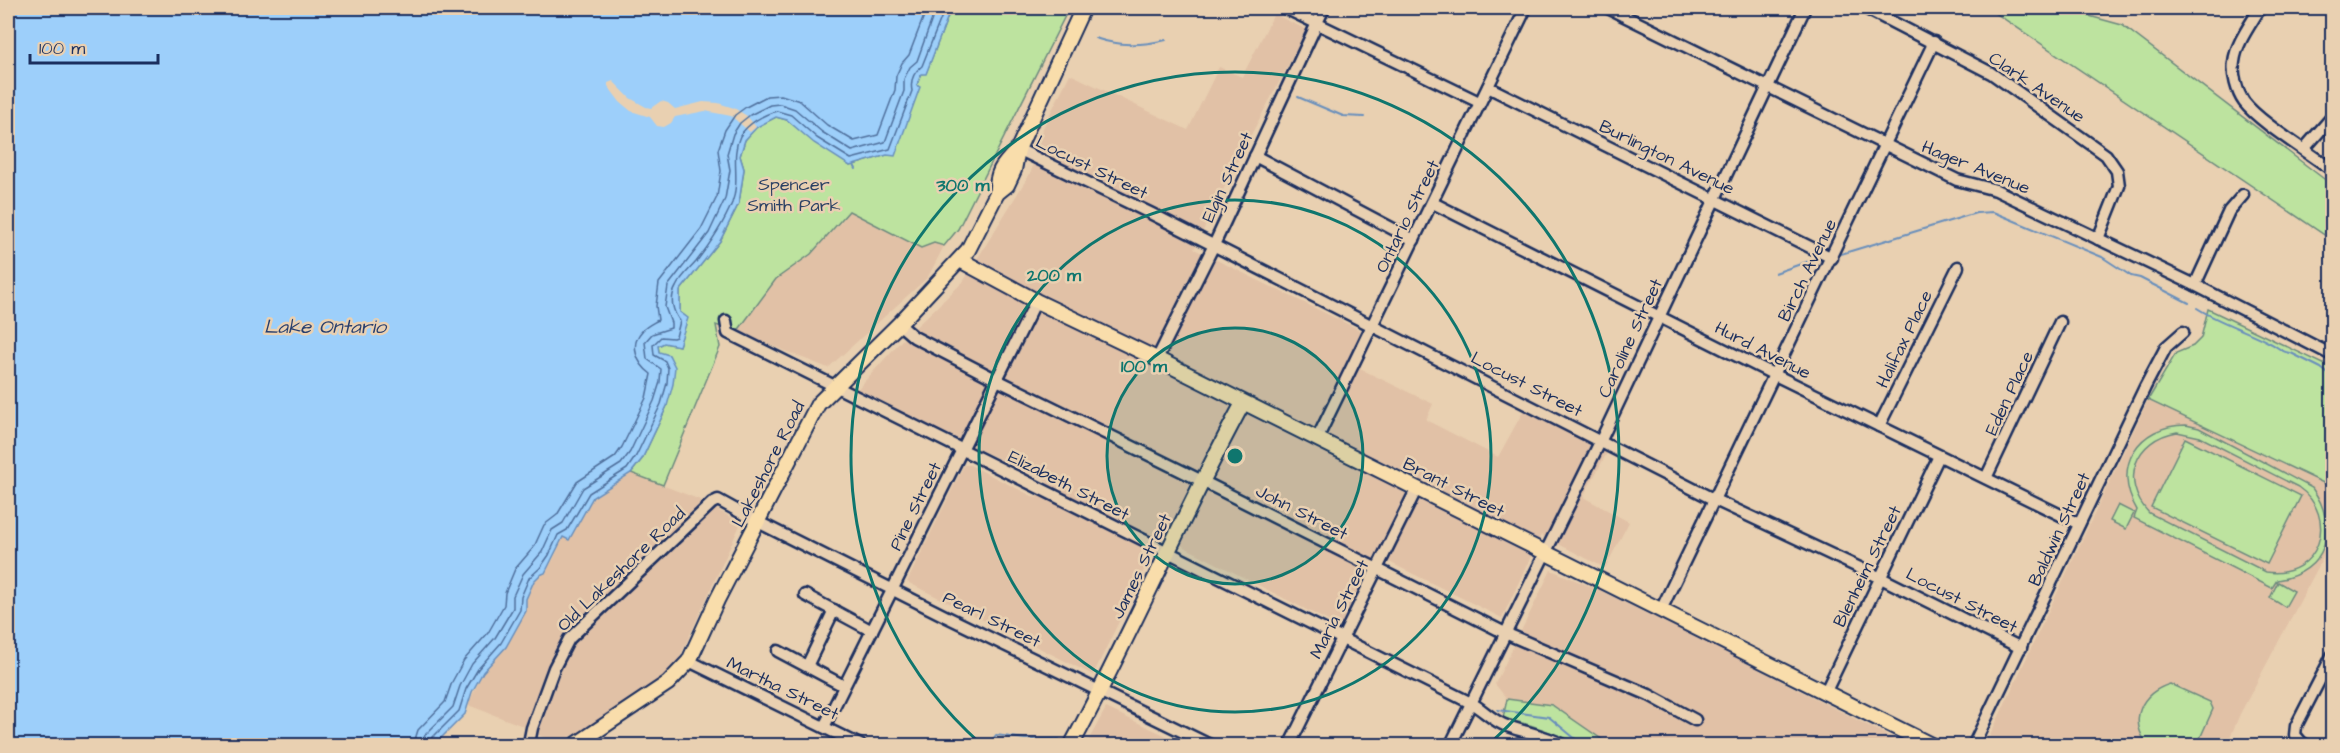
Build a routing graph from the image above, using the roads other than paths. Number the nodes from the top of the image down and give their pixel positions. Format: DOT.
graph roads {
  1 [pos="1083,8"];
  2 [pos="1285,8"];
  3 [pos="1324,8"];
  4 [pos="1526,8"];
  5 [pos="1608,8"];
  6 [pos="1805,8"];
  7 [pos="1865,8"];
  8 [pos="2260,8"];
  9 [pos="1316,23"];
  10 [pos="1934,42"];
  11 [pos="1488,87"];
  12 [pos="1767,88"];
  13 [pos="1479,102"];
  14 [pos="2332,117"];
  15 [pos="1885,145"];
  16 [pos="1017,149"];
  17 [pos="2304,149"];
  18 [pos="1255,156"];
  19 [pos="2332,170"];
  20 [pos="2243,195"];
  21 [pos="1714,199"];
  22 [pos="1434,203"];
  23 [pos="2098,239"];
  24 [pos="1414,240"];
  25 [pos="1214,245"];
  26 [pos="1832,258"];
  27 [pos="960,260"];
  28 [pos="1958,267"];
  29 [pos="2195,285"];
  30 [pos="1036,301"];
  31 [pos="1659,317"];
  32 [pos="726,321"];
  33 [pos="2060,322"];
  34 [pos="899,324"];
  35 [pos="1373,326"];
  36 [pos="2183,332"];
  37 [pos="2332,355"];
  38 [pos="1157,359"];
  39 [pos="1775,375"];
  40 [pos="997,380"];
  41 [pos="834,387"];
  42 [pos="1243,403"];
  43 [pos="1879,426"];
  44 [pos="1317,439"];
  45 [pos="1600,440"];
  46 [pos="962,450"];
  47 [pos="1939,456"];
  48 [pos="1986,478"];
  49 [pos="1202,481"];
  50 [pos="1417,488"];
  51 [pos="1716,500"];
  52 [pos="758,522"];
  53 [pos="2079,524"];
  54 [pos="1167,553"];
  55 [pos="1545,554"];
  56 [pos="1378,568"];
  57 [pos="1879,577"];
  58 [pos="893,588"];
  59 [pos="805,595"];
  60 [pos="834,610"];
  61 [pos="1661,610"];
  62 [pos="872,631"];
  63 [pos="1505,633"];
  64 [pos="1342,640"];
  65 [pos="2021,648"];
  66 [pos="778,651"];
  67 [pos="2332,656"];
  68 [pos="689,661"];
  69 [pos="807,666"];
  70 [pos="844,686"];
  71 [pos="1101,691"];
  72 [pos="1826,691"];
  73 [pos="1471,703"];
  74 [pos="1695,720"];
  75 [pos="824,727"];
  76 [pos="532,746"];
  77 [pos="574,746"];
  78 [pos="862,746"];
  79 [pos="1071,746"];
  80 [pos="1212,746"];
  81 [pos="1289,746"];
  82 [pos="1450,746"];
  83 [pos="1566,746"];
  84 [pos="1933,746"];
  85 [pos="1973,746"];
  86 [pos="2307,746"];
  1 -- 16 [label="main road, Lakeshore Road"];
  2 -- 9 [label="street"];
  3 -- 9 [label="street, Elgin Street"];
  4 -- 11 [label="street, Ontario Street"];
  5 -- 12 [label="street, Hager Avenue"];
  6 -- 12 [label="street, Caroline Street"];
  7 -- 10 [label="street, Clark Avenue"];
  8 -- 17 [label="street"];
  9 -- 13 [label="street"];
  9 -- 18 [label="street, Elgin Street"];
  10 -- 15 [label="street, Birch Avenue"];
  10 -- 23 [label="street, Clark Avenue"];
  11 -- 13 [label="street, Ontario Street"];
  11 -- 21 [label="street, Burlington Avenue"];
  12 -- 15 [label="street, Hager Avenue"];
  12 -- 21 [label="street, Caroline Street"];
  13 -- 22 [label="street, Ontario Street"];
  14 -- 17 [label="street"];
  15 -- 23 [label="street, Hager Avenue"];
  15 -- 26 [label="street, Birch Avenue"];
  16 -- 25 [label="street, Locust Street"];
  16 -- 27 [label="main road, Lakeshore Road"];
  17 -- 19 [label="street"];
  18 -- 24 [label="street"];
  18 -- 25 [label="street, Elgin Street"];
  20 -- 29 [label="street"];
  21 -- 26 [label="street, Burlington Avenue"];
  21 -- 31 [label="street, Caroline Street"];
  22 -- 24 [label="street, Ontario Street"];
  22 -- 31 [label="street, Hurd Avenue"];
  23 -- 29 [label="street, Hager Avenue"];
  24 -- 35 [label="street, Ontario Street"];
  25 -- 35 [label="street, Locust Street"];
  25 -- 38 [label="street, Elgin Street"];
  26 -- 39 [label="street, Birch Avenue"];
  27 -- 30 [label="main road, Brant Street"];
  27 -- 34 [label="main road, Lakeshore Road"];
  28 -- 43 [label="street, Halifax Place"];
  29 -- 37 [label="street, Hager Avenue"];
  30 -- 38 [label="main road, Brant Street"];
  30 -- 40 [label="street, Pine Street"];
  31 -- 39 [label="street, Hurd Avenue"];
  31 -- 45 [label="street, Caroline Street"];
  32 -- 41 [label="street, Elizabeth Street"];
  33 -- 48 [label="street, Eden Place"];
  34 -- 40 [label="street, John Street"];
  34 -- 41 [label="main road, Lakeshore Road"];
  35 -- 44 [label="street, Ontario Street"];
  35 -- 45 [label="street, Locust Street"];
  36 -- 53 [label="street, Baldwin Street"];
  38 -- 42 [label="main road, Brant Street"];
  39 -- 43 [label="street, Hurd Avenue"];
  39 -- 51 [label="street, Birch Avenue"];
  40 -- 46 [label="street, Pine Street"];
  40 -- 49 [label="street, John Street"];
  41 -- 46 [label="street, Elizabeth Street"];
  41 -- 52 [label="main road, Lakeshore Road"];
  42 -- 44 [label="main road, Brant Street"];
  42 -- 49 [label="main road, James Street"];
  43 -- 47 [label="street, Hurd Avenue"];
  44 -- 50 [label="main road, Brant Street"];
  45 -- 51 [label="street, Locust Street"];
  45 -- 55 [label="street, Caroline Street"];
  46 -- 54 [label="street, Elizabeth Street"];
  46 -- 58 [label="street, Pine Street"];
  47 -- 48 [label="street, Hurd Avenue"];
  47 -- 57 [label="street, Blenheim Street"];
  48 -- 53 [label="street, Hurd Avenue"];
  49 -- 54 [label="main road, James Street"];
  49 -- 56 [label="street, John Street"];
  50 -- 55 [label="main road, Brant Street"];
  50 -- 56 [label="street, Maria Street"];
  51 -- 57 [label="street, Locust Street"];
  51 -- 61 [label="street, Birch Avenue"];
  52 -- 58 [label="street, Pearl Street"];
  52 -- 68 [label="main road, Lakeshore Road"];
  52 -- 76 [label="street, Old Lakeshore Road"];
  53 -- 65 [label="street, Baldwin Street"];
  54 -- 64 [label="street, Elizabeth Street"];
  54 -- 71 [label="main road, James Street"];
  55 -- 61 [label="main road, Brant Street"];
  55 -- 63 [label="street, Caroline Street"];
  56 -- 63 [label="street, John Street"];
  56 -- 64 [label="street, Maria Street"];
  57 -- 65 [label="street, Locust Street"];
  57 -- 72 [label="street, Blenheim Street"];
  58 -- 62 [label="street, Pine Street"];
  58 -- 71 [label="street, Pearl Street"];
  59 -- 60 [label="street"];
  60 -- 62 [label="street"];
  60 -- 69 [label="street"];
  61 -- 72 [label="main road, Brant Street"];
  62 -- 70 [label="street, Pine Street"];
  63 -- 73 [label="street, Caroline Street"];
  63 -- 74 [label="street, John Street"];
  64 -- 73 [label="street, Elizabeth Street"];
  64 -- 81 [label="street, Maria Street"];
  65 -- 85 [label="street, Baldwin Street"];
  66 -- 69 [label="street"];
  67 -- 86 [label="street"];
  68 -- 75 [label="street, Martha Street"];
  68 -- 77 [label="main road, Lakeshore Road"];
  69 -- 70 [label="street"];
  70 -- 75 [label="street, Pine Street"];
  71 -- 79 [label="main road, James Street"];
  71 -- 80 [label="street, Pearl Street"];
  72 -- 84 [label="main road, Brant Street"];
  73 -- 82 [label="street, Caroline Street"];
  73 -- 83 [label="street, Elizabeth Street"];
  75 -- 78 [label="street, Martha Street"];
}
